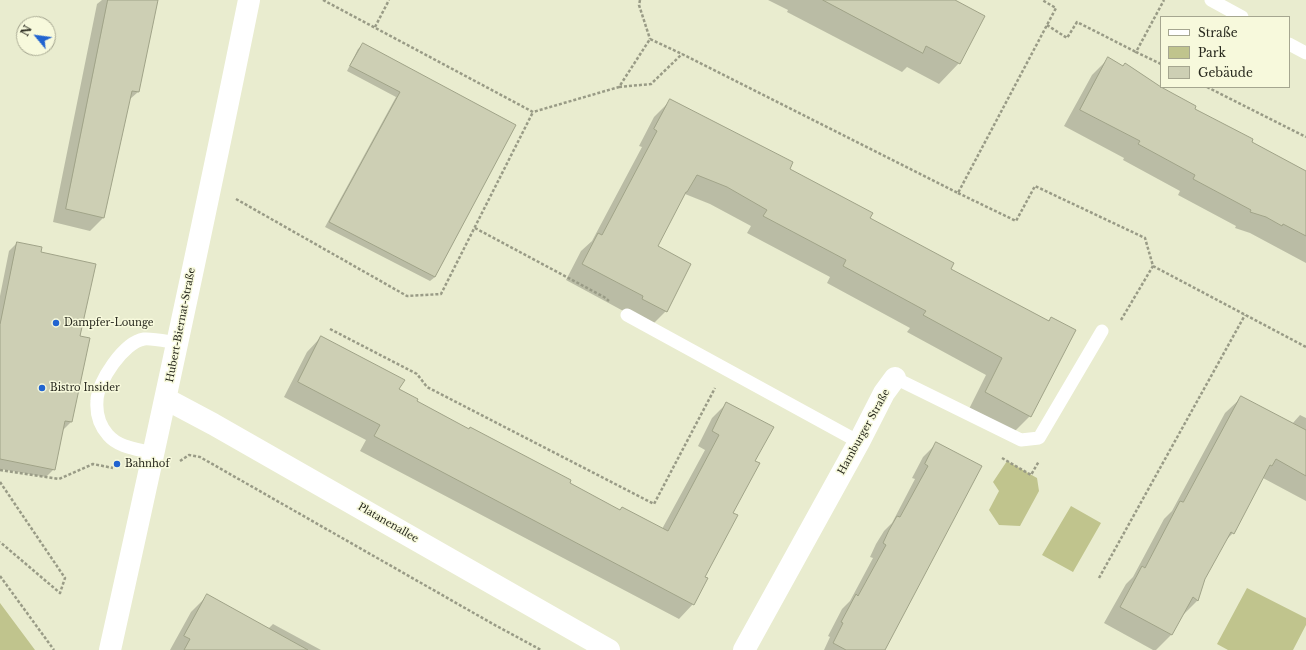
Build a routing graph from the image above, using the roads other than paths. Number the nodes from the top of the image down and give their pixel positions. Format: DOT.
graph roads {
  1 [pos="249,0"];
  2 [pos="1211,0"];
  3 [pos="1240,16"];
  4 [pos="1290,45"];
  5 [pos="1306,53"];
  6 [pos="627,315"];
  7 [pos="1102,331"];
  8 [pos="178,343"];
  9 [pos="895,378"];
  10 [pos="166,399"];
  11 [pos="859,442"];
  12 [pos="153,452"];
  13 [pos="110,650"];
  14 [pos="609,650"];
  15 [pos="744,650"];
  1 -- 8 [label="street, Hubert-Biernat-Straße"];
  2 -- 3 [label="lane"];
  4 -- 5 [label="lane"];
  6 -- 11 [label="lane"];
  7 -- 9 [label="lane, Hamburger Straße"];
  8 -- 10 [label="street, Hubert-Biernat-Straße"];
  8 -- 12 [label="lane"];
  9 -- 11 [label="street, Hamburger Straße"];
  10 -- 12 [label="street, Hubert-Biernat-Straße"];
  10 -- 14 [label="street, Platanenallee"];
  11 -- 15 [label="street, Hamburger Straße"];
  12 -- 13 [label="street, Hubert-Biernat-Straße"];
}
